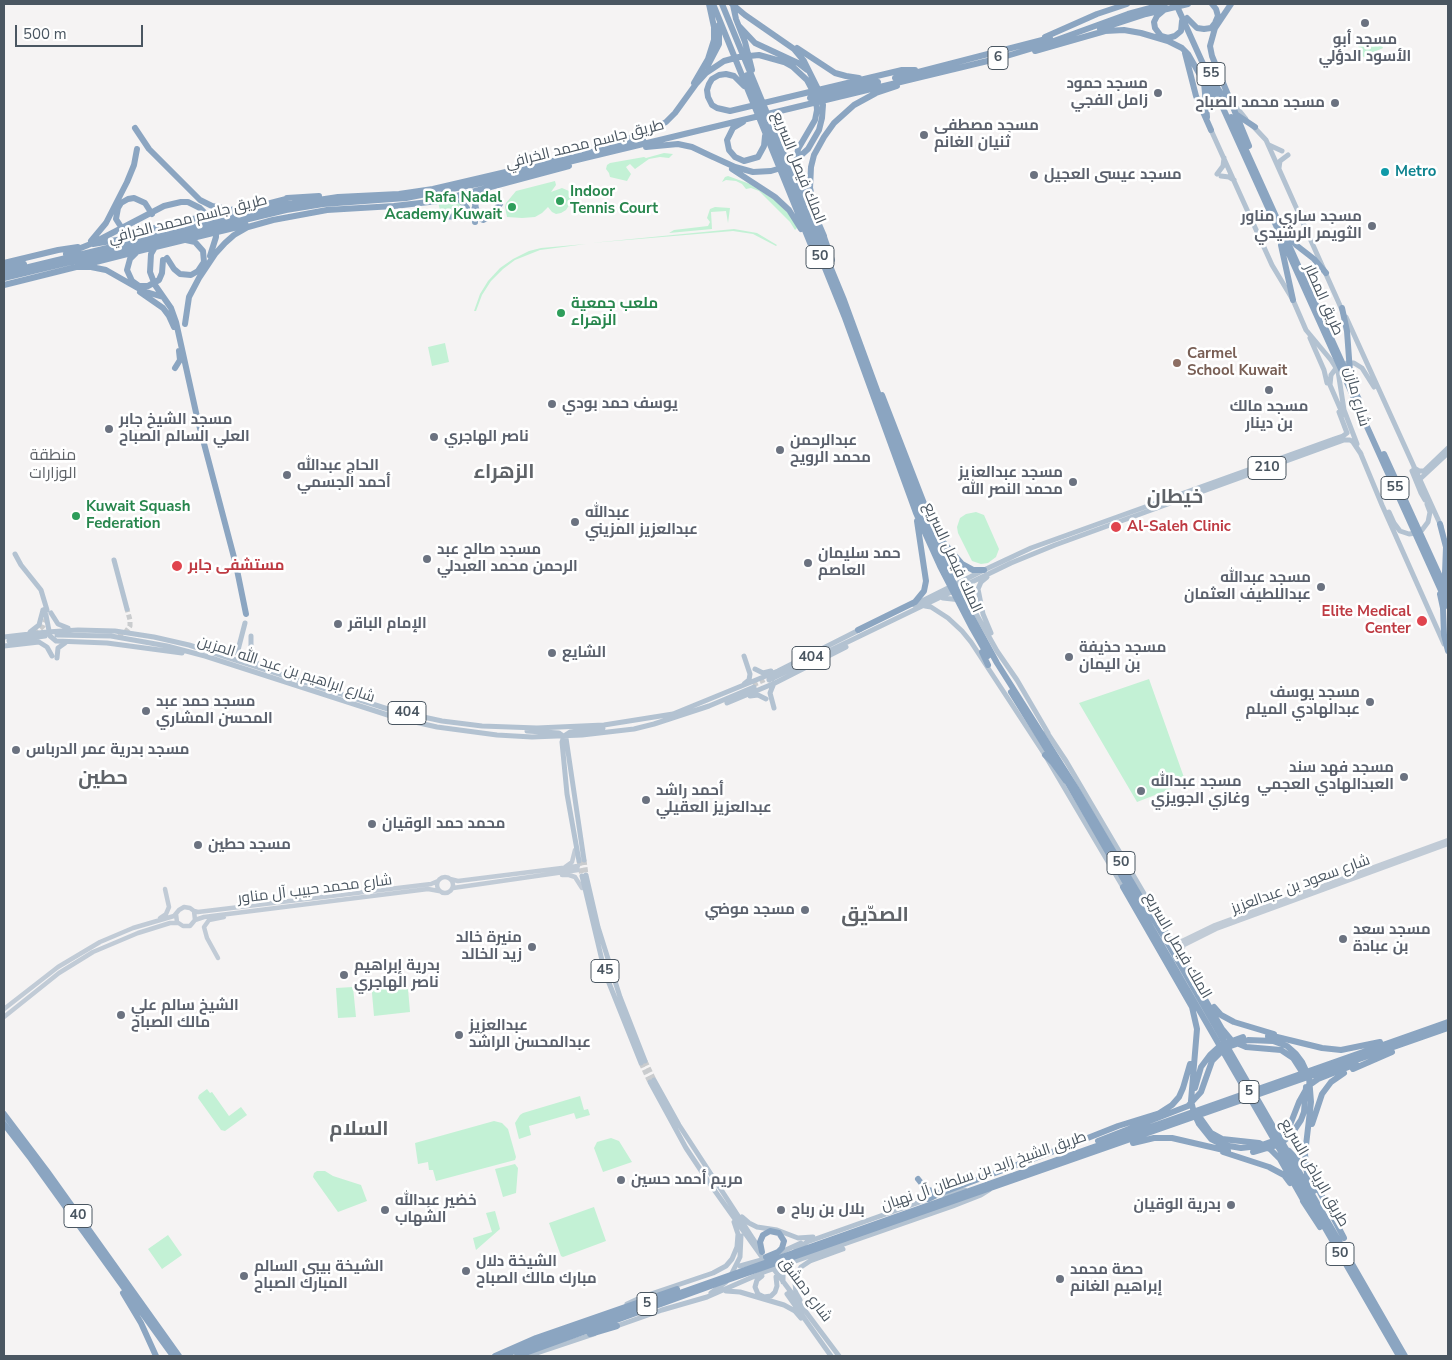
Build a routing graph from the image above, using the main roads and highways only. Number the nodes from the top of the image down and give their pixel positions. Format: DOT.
graph roads {
  1 [pos="709,4"];
  2 [pos="717,4"];
  3 [pos="733,4"];
  4 [pos="1111,4"];
  5 [pos="1127,4"];
  6 [pos="1148,4"];
  7 [pos="1176,4"];
  8 [pos="1181,4"];
  9 [pos="1187,4"];
  10 [pos="1212,4"];
  11 [pos="1231,4"];
  12 [pos="1167,7"];
  13 [pos="1180,12"];
  14 [pos="1097,14"];
  15 [pos="1187,18"];
  16 [pos="739,26"];
  17 [pos="1215,28"];
  18 [pos="1071,41"];
  19 [pos="1036,42"];
  20 [pos="1175,44"];
  21 [pos="790,46"];
  22 [pos="1196,49"];
  23 [pos="1000,58"];
  24 [pos="956,69"];
  25 [pos="924,70"];
  26 [pos="810,72"];
  27 [pos="752,76"];
  28 [pos="872,77"];
  29 [pos="696,84"];
  30 [pos="750,84"];
  31 [pos="1217,87"];
  32 [pos="825,94"];
  33 [pos="749,96"];
  34 [pos="808,98"];
  35 [pos="681,105"];
  36 [pos="774,106"];
  37 [pos="1238,109"];
  38 [pos="750,114"];
  39 [pos="762,125"];
  40 [pos="1255,127"];
  41 [pos="136,128"];
  42 [pos="1211,130"];
  43 [pos="1267,143"];
  44 [pos="1241,145"];
  45 [pos="137,150"];
  46 [pos="594,150"];
  47 [pos="620,150"];
  48 [pos="1282,151"];
  49 [pos="607,153"];
  50 [pos="1223,155"];
  51 [pos="1288,155"];
  52 [pos="711,156"];
  53 [pos="1280,170"];
  54 [pos="1235,181"];
  55 [pos="492,186"];
  56 [pos="1262,186"];
  57 [pos="338,197"];
  58 [pos="290,198"];
  59 [pos="450,198"];
  60 [pos="461,201"];
  61 [pos="476,204"];
  62 [pos="500,204"];
  63 [pos="241,208"];
  64 [pos="152,214"];
  65 [pos="298,216"];
  66 [pos="440,216"];
  67 [pos="466,218"];
  68 [pos="279,219"];
  69 [pos="1276,220"];
  70 [pos="475,222"];
  71 [pos="223,225"];
  72 [pos="185,229"];
  73 [pos="824,236"];
  74 [pos="180,241"];
  75 [pos="133,246"];
  76 [pos="77,248"];
  77 [pos="143,250"];
  78 [pos="111,258"];
  79 [pos="95,260"];
  80 [pos="5,267"];
  81 [pos="820,267"];
  82 [pos="76,268"];
  83 [pos="1326,273"];
  84 [pos="118,277"];
  85 [pos="4,278"];
  86 [pos="200,278"];
  87 [pos="127,282"];
  88 [pos="4,286"];
  89 [pos="844,300"];
  90 [pos="1293,300"];
  91 [pos="1342,308"];
  92 [pos="845,318"];
  93 [pos="180,324"];
  94 [pos="1306,330"];
  95 [pos="868,367"];
  96 [pos="174,368"];
  97 [pos="1338,371"];
  98 [pos="1353,386"];
  99 [pos="1386,407"];
  100 [pos="1340,410"];
  101 [pos="1366,424"];
  102 [pos="1347,433"];
  103 [pos="1398,434"];
  104 [pos="1354,436"];
  105 [pos="1335,442"];
  106 [pos="1448,448"];
  107 [pos="1448,453"];
  108 [pos="1361,454"];
  109 [pos="1437,461"];
  110 [pos="1413,467"];
  111 [pos="1428,472"];
  112 [pos="1419,480"];
  113 [pos="1425,493"];
  114 [pos="1426,502"];
  115 [pos="1382,504"];
  116 [pos="916,512"];
  117 [pos="1126,517"];
  118 [pos="932,524"];
  119 [pos="1440,524"];
  120 [pos="1448,542"];
  121 [pos="1019,553"];
  122 [pos="1035,553"];
  123 [pos="15,554"];
  124 [pos="114,560"];
  125 [pos="984,570"];
  126 [pos="1433,572"];
  127 [pos="990,573"];
  128 [pos="966,582"];
  129 [pos="956,588"];
  130 [pos="1448,588"];
  131 [pos="948,591"];
  132 [pos="1448,594"];
  133 [pos="921,606"];
  134 [pos="1448,606"];
  135 [pos="127,609"];
  136 [pos="47,611"];
  137 [pos="246,614"];
  138 [pos="245,623"];
  139 [pos="871,625"];
  140 [pos="972,628"];
  141 [pos="78,630"];
  142 [pos="858,630"];
  143 [pos="21,634"];
  144 [pos="48,635"];
  145 [pos="57,635"];
  146 [pos="118,635"];
  147 [pos="32,636"];
  148 [pos="111,636"];
  149 [pos="251,636"];
  150 [pos="854,639"];
  151 [pos="4,642"];
  152 [pos="68,642"];
  153 [pos="1448,652"];
  154 [pos="217,655"];
  155 [pos="205,656"];
  156 [pos="744,656"];
  157 [pos="241,662"];
  158 [pos="988,665"];
  159 [pos="788,666"];
  160 [pos="1010,668"];
  161 [pos="755,669"];
  162 [pos="275,673"];
  163 [pos="262,675"];
  164 [pos="771,680"];
  165 [pos="740,687"];
  166 [pos="324,695"];
  167 [pos="766,699"];
  168 [pos="730,701"];
  169 [pos="1023,702"];
  170 [pos="774,708"];
  171 [pos="673,714"];
  172 [pos="684,714"];
  173 [pos="616,724"];
  174 [pos="492,727"];
  175 [pos="1048,734"];
  176 [pos="582,735"];
  177 [pos="565,736"];
  178 [pos="532,737"];
  179 [pos="562,750"];
  180 [pos="1045,755"];
  181 [pos="571,776"];
  182 [pos="1069,784"];
  183 [pos="1448,840"];
  184 [pos="1448,844"];
  185 [pos="575,850"];
  186 [pos="1412,856"];
  187 [pos="580,864"];
  188 [pos="561,868"];
  189 [pos="543,875"];
  190 [pos="584,875"];
  191 [pos="450,879"];
  192 [pos="438,882"];
  193 [pos="1123,886"];
  194 [pos="453,888"];
  195 [pos="582,888"];
  196 [pos="165,890"];
  197 [pos="439,890"];
  198 [pos="1148,900"];
  199 [pos="1275,905"];
  200 [pos="194,911"];
  201 [pos="249,911"];
  202 [pos="176,914"];
  203 [pos="1248,917"];
  204 [pos="1256,919"];
  205 [pos="195,920"];
  206 [pos="152,922"];
  207 [pos="179,924"];
  208 [pos="1156,934"];
  209 [pos="1195,937"];
  210 [pos="1168,940"];
  211 [pos="218,958"];
  212 [pos="1184,964"];
  213 [pos="1194,980"];
  214 [pos="4,1009"];
  215 [pos="4,1017"];
  216 [pos="1448,1022"];
  217 [pos="1448,1028"];
  218 [pos="1440,1031"];
  219 [pos="1413,1034"];
  220 [pos="1220,1035"];
  221 [pos="1197,1038"];
  222 [pos="1322,1048"];
  223 [pos="1388,1053"];
  224 [pos="643,1062"];
  225 [pos="1299,1062"];
  226 [pos="1244,1082"];
  227 [pos="1193,1087"];
  228 [pos="1309,1102"];
  229 [pos="4,1109"];
  230 [pos="1161,1113"];
  231 [pos="4,1114"];
  232 [pos="4,1124"];
  233 [pos="11,1124"];
  234 [pos="1201,1124"];
  235 [pos="1134,1127"];
  236 [pos="1194,1142"];
  237 [pos="1104,1149"];
  238 [pos="1281,1149"];
  239 [pos="1305,1154"];
  240 [pos="1068,1156"];
  241 [pos="918,1179"];
  242 [pos="1311,1185"];
  243 [pos="984,1186"];
  244 [pos="991,1188"];
  245 [pos="941,1193"];
  246 [pos="928,1199"];
  247 [pos="1306,1205"];
  248 [pos="731,1209"];
  249 [pos="875,1218"];
  250 [pos="896,1226"];
  251 [pos="1331,1226"];
  252 [pos="741,1236"];
  253 [pos="816,1236"];
  254 [pos="751,1239"];
  255 [pos="761,1248"];
  256 [pos="1345,1264"];
  257 [pos="740,1266"];
  258 [pos="109,1267"];
  259 [pos="778,1267"];
  260 [pos="776,1277"];
  261 [pos="712,1294"];
  262 [pos="790,1295"];
  263 [pos="620,1308"];
  264 [pos="152,1318"];
  265 [pos="804,1322"];
  266 [pos="617,1326"];
  267 [pos="821,1331"];
  268 [pos="555,1342"];
  269 [pos="156,1355"];
  270 [pos="173,1356"];
  271 [pos="179,1356"];
  272 [pos="185,1356"];
  273 [pos="495,1356"];
  274 [pos="501,1356"];
  275 [pos="516,1356"];
  276 [pos="528,1356"];
  277 [pos="834,1356"];
  278 [pos="1399,1356"];
  279 [pos="1406,1356"];
  1 -- 35 [label="highway"];
  2 -- 27 [label="highway, الملك فيصل السريع / 50"];
  2 -- 29 [label="highway"];
  2 -- 30 [label="highway, الملك فيصل السريع / 50"];
  2 -- 30 [label="highway"];
  2 -- 33 [label="highway"];
  3 -- 16 [label="highway"];
  3 -- 21 [label="highway"];
  4 -- 14 [label="highway"];
  5 -- 14 [label="highway"];
  6 -- 19 [label="highway, طريق جاسم محمد الخرافي / 6"];
  7 -- 13 [label="highway, طريق المطار / 55"];
  8 -- 15 [label="highway, طريق المطار / 55"];
  9 -- 12 [label="highway"];
  10 -- 15 [label="highway"];
  11 -- 17 [label="highway"];
  12 -- 13 [label="highway"];
  12 -- 18 [label="highway"];
  12 -- 23 [label="highway, طريق جاسم محمد الخرافي / 6"];
  13 -- 22 [label="highway, طريق المطار / 55"];
  14 -- 19 [label="highway"];
  15 -- 31 [label="highway, طريق المطار / 55"];
  16 -- 26 [label="highway"];
  16 -- 27 [label="highway"];
  17 -- 37 [label="highway"];
  17 -- 56 [label="highway"];
  18 -- 20 [label="highway"];
  18 -- 23 [label="highway"];
  19 -- 25 [label="highway, طريق جاسم محمد الخرافي / 6"];
  20 -- 42 [label="highway"];
  20 -- 44 [label="highway"];
  21 -- 26 [label="highway"];
  21 -- 28 [label="highway"];
  22 -- 42 [label="highway"];
  22 -- 44 [label="highway, طريق المطار / 55"];
  23 -- 24 [label="highway, طريق جاسم محمد الخرافي / 6"];
  24 -- 32 [label="highway, طريق جاسم محمد الخرافي / 6"];
  24 -- 73 [label="highway"];
  25 -- 28 [label="highway"];
  25 -- 32 [label="highway, طريق جاسم محمد الخرافي / 6"];
  26 -- 52 [label="highway"];
  27 -- 89 [label="highway, الملك فيصل السريع / 50"];
  28 -- 32 [label="highway"];
  29 -- 35 [label="highway"];
  29 -- 73 [label="highway"];
  30 -- 92 [label="highway, الملك فيصل السريع / 50"];
  31 -- 40 [label="highway"];
  31 -- 44 [label="highway, طريق المطار / 55"];
  32 -- 34 [label="highway"];
  32 -- 34 [label="highway, طريق جاسم محمد الخرافي / 6"];
  33 -- 38 [label="highway"];
  33 -- 39 [label="highway"];
  34 -- 36 [label="highway"];
  34 -- 36 [label="highway, طريق جاسم محمد الخرافي / 6"];
  35 -- 46 [label="highway"];
  36 -- 38 [label="highway"];
  36 -- 38 [label="highway, طريق جاسم محمد الخرافي / 6"];
  37 -- 40 [label="main road, شارع مازن"];
  38 -- 39 [label="highway"];
  38 -- 46 [label="highway, طريق جاسم محمد الخرافي / 6"];
  38 -- 47 [label="highway, طريق جاسم محمد الخرافي / 6"];
  39 -- 81 [label="highway"];
  40 -- 43 [label="main road, شارع مازن"];
  41 -- 63 [label="highway"];
  42 -- 50 [label="main road, شارع مازن"];
  43 -- 48 [label="main road"];
  43 -- 53 [label="main road, شارع مازن"];
  44 -- 56 [label="highway, طريق المطار / 55"];
  45 -- 76 [label="highway"];
  46 -- 57 [label="highway, طريق جاسم محمد الخرافي / 6"];
  47 -- 49 [label="highway, طريق جاسم محمد الخرافي / 6"];
  47 -- 52 [label="highway"];
  49 -- 55 [label="highway"];
  49 -- 71 [label="highway, طريق جاسم محمد الخرافي / 6"];
  50 -- 54 [label="main road, شارع مازن"];
  50 -- 54 [label="main road"];
  51 -- 53 [label="main road"];
  52 -- 81 [label="highway"];
  53 -- 83 [label="main road, شارع مازن"];
  54 -- 90 [label="main road, شارع مازن"];
  55 -- 59 [label="highway"];
  55 -- 61 [label="highway"];
  56 -- 69 [label="highway, طريق المطار / 55"];
  57 -- 58 [label="highway"];
  57 -- 72 [label="highway, طريق جاسم محمد الخرافي / 6"];
  58 -- 63 [label="highway"];
  58 -- 93 [label="highway"];
  59 -- 60 [label="highway"];
  59 -- 65 [label="highway"];
  60 -- 66 [label="highway"];
  60 -- 67 [label="highway"];
  61 -- 62 [label="highway"];
  61 -- 70 [label="highway"];
  63 -- 64 [label="highway"];
  65 -- 68 [label="highway"];
  65 -- 71 [label="highway"];
  68 -- 74 [label="highway"];
  68 -- 86 [label="highway"];
  69 -- 83 [label="highway"];
  69 -- 90 [label="highway"];
  69 -- 98 [label="highway, طريق المطار / 55"];
  69 -- 101 [label="highway, طريق المطار / 55"];
  71 -- 75 [label="highway, طريق جاسم محمد الخرافي / 6"];
  72 -- 76 [label="highway"];
  72 -- 80 [label="highway, طريق جاسم محمد الخرافي / 6"];
  73 -- 89 [label="highway"];
  74 -- 77 [label="highway"];
  74 -- 77 [label="highway"];
  75 -- 79 [label="highway"];
  75 -- 85 [label="highway, طريق جاسم محمد الخرافي / 6"];
  76 -- 80 [label="highway"];
  76 -- 86 [label="highway"];
  77 -- 78 [label="highway"];
  78 -- 79 [label="highway"];
  78 -- 82 [label="highway"];
  79 -- 88 [label="highway"];
  81 -- 92 [label="highway"];
  82 -- 84 [label="highway"];
  82 -- 88 [label="highway"];
  83 -- 91 [label="main road, شارع مازن"];
  84 -- 87 [label="highway"];
  84 -- 96 [label="highway"];
  86 -- 93 [label="highway"];
  87 -- 93 [label="highway"];
  87 -- 93 [label="highway"];
  89 -- 95 [label="highway, الملك فيصل السريع / 50"];
  90 -- 94 [label="main road, شارع مازن"];
  91 -- 98 [label="highway"];
  91 -- 99 [label="main road, شارع مازن"];
  92 -- 116 [label="highway, الملك فيصل السريع / 50"];
  93 -- 137 [label="highway"];
  94 -- 97 [label="main road, شارع مازن"];
  94 -- 102 [label="main road"];
  95 -- 118 [label="highway"];
  95 -- 129 [label="highway, الملك فيصل السريع / 50"];
  97 -- 101 [label="highway"];
  97 -- 104 [label="main road, شارع مازن"];
  98 -- 132 [label="highway, طريق المطار / 55"];
  99 -- 100 [label="main road"];
  99 -- 103 [label="main road, شارع مازن"];
  100 -- 102 [label="main road"];
  100 -- 104 [label="main road"];
  101 -- 126 [label="highway, طريق المطار / 55"];
  102 -- 105 [label="main road, 210"];
  103 -- 110 [label="main road, شارع مازن"];
  103 -- 114 [label="main road"];
  104 -- 108 [label="main road, شارع مازن"];
  105 -- 108 [label="main road"];
  105 -- 117 [label="main road, 210"];
  106 -- 109 [label="main road"];
  107 -- 109 [label="main road"];
  108 -- 115 [label="main road, شارع مازن"];
  109 -- 110 [label="main road"];
  109 -- 111 [label="main road"];
  110 -- 112 [label="main road, شارع مازن"];
  111 -- 112 [label="main road"];
  111 -- 113 [label="main road"];
  112 -- 113 [label="main road, شارع مازن"];
  112 -- 114 [label="main road"];
  113 -- 119 [label="main road, شارع مازن"];
  114 -- 115 [label="main road"];
  115 -- 153 [label="main road, شارع مازن"];
  116 -- 140 [label="highway, الملك فيصل السريع / 50"];
  116 -- 142 [label="highway"];
  117 -- 121 [label="main road, 210"];
  117 -- 122 [label="main road, 210"];
  118 -- 125 [label="highway"];
  118 -- 129 [label="highway"];
  119 -- 120 [label="main road, شارع مازن"];
  119 -- 130 [label="highway"];
  121 -- 122 [label="main road"];
  121 -- 125 [label="main road, 210"];
  122 -- 127 [label="main road, 210"];
  123 -- 136 [label="main road"];
  124 -- 135 [label="main road"];
  125 -- 128 [label="main road, 210"];
  126 -- 134 [label="highway, طريق المطار / 55"];
  126 -- 153 [label="highway"];
  127 -- 128 [label="main road, 210"];
  127 -- 160 [label="main road"];
  128 -- 131 [label="main road, 404"];
  129 -- 169 [label="highway, الملك فيصل السريع / 50"];
  131 -- 133 [label="main road, 404"];
  131 -- 139 [label="main road, 404"];
  133 -- 150 [label="main road, 404"];
  133 -- 158 [label="main road, الملك فيصل السريع"];
  133 -- 160 [label="main road"];
  136 -- 141 [label="main road"];
  136 -- 143 [label="main road"];
  136 -- 144 [label="main road"];
  138 -- 154 [label="main road"];
  139 -- 142 [label="main road, 404"];
  139 -- 150 [label="main road"];
  140 -- 158 [label="highway"];
  140 -- 182 [label="highway, الملك فيصل السريع / 50"];
  141 -- 144 [label="main road, 404"];
  141 -- 154 [label="main road, 404"];
  142 -- 159 [label="main road, 404"];
  143 -- 144 [label="main road, 404"];
  143 -- 151 [label="main road, 404"];
  144 -- 151 [label="main road, 404"];
  144 -- 152 [label="main road"];
  145 -- 148 [label="main road, شارع ابراهيم بن عبد الله المزين / 404"];
  146 -- 148 [label="main road"];
  147 -- 151 [label="main road"];
  148 -- 155 [label="main road, شارع ابراهيم بن عبد الله المزين / 404"];
  149 -- 162 [label="main road"];
  150 -- 164 [label="main road"];
  151 -- 152 [label="main road"];
  152 -- 163 [label="main road"];
  154 -- 157 [label="main road, 404"];
  155 -- 157 [label="main road"];
  155 -- 163 [label="main road, شارع ابراهيم بن عبد الله المزين / 404"];
  156 -- 165 [label="main road"];
  157 -- 162 [label="main road, 404"];
  157 -- 166 [label="main road"];
  158 -- 180 [label="main road, الملك فيصل السريع"];
  159 -- 161 [label="main road"];
  159 -- 165 [label="main road, 404"];
  160 -- 175 [label="main road"];
  162 -- 174 [label="main road, 404"];
  163 -- 166 [label="main road, شارع ابراهيم بن عبد الله المزين / 404"];
  164 -- 168 [label="main road"];
  164 -- 170 [label="main road"];
  165 -- 171 [label="main road, 404"];
  166 -- 178 [label="main road, شارع ابراهيم بن عبد الله المزين / 404"];
  167 -- 168 [label="main road"];
  168 -- 172 [label="main road"];
  169 -- 175 [label="main road, الملك فيصل السريع"];
  169 -- 210 [label="highway, الملك فيصل السريع / 50"];
  171 -- 172 [label="main road, 404"];
  171 -- 173 [label="main road, 404"];
  172 -- 176 [label="main road, شارع ابراهيم بن عبد الله المزين / 404"];
  173 -- 174 [label="main road, 404"];
  173 -- 177 [label="main road"];
  174 -- 177 [label="main road"];
  175 -- 198 [label="main road, الملك فيصل السريع"];
  176 -- 177 [label="main road, شارع ابراهيم بن عبد الله المزين / 404"];
  176 -- 181 [label="main road"];
  177 -- 178 [label="main road, شارع ابراهيم بن عبد الله المزين / 404"];
  177 -- 179 [label="main road"];
  177 -- 181 [label="main road"];
  178 -- 179 [label="main road"];
  179 -- 187 [label="main road"];
  180 -- 182 [label="highway"];
  180 -- 193 [label="main road, الملك فيصل السريع"];
  181 -- 187 [label="main road"];
  182 -- 208 [label="highway, الملك فيصل السريع / 50"];
  183 -- 186 [label="main road, شارع سعود بن عبدالعزيز"];
  184 -- 186 [label="main road, شارع سعود بن عبدالعزيز"];
  185 -- 188 [label="main road"];
  186 -- 199 [label="main road, شارع سعود بن عبدالعزيز"];
  187 -- 188 [label="main road"];
  187 -- 189 [label="main road"];
  188 -- 191 [label="main road"];
  189 -- 194 [label="main road"];
  189 -- 195 [label="main road"];
  190 -- 224 [label="main road, 45"];
  191 -- 192 [label="main road"];
  191 -- 194 [label="main road"];
  192 -- 197 [label="main road"];
  192 -- 200 [label="main road, شارع محمد حبيب آل مناور"];
  193 -- 208 [label="highway"];
  193 -- 221 [label="highway"];
  194 -- 197 [label="main road"];
  196 -- 206 [label="main road"];
  197 -- 201 [label="main road, شارع محمد حبيب آل مناور"];
  198 -- 210 [label="highway"];
  199 -- 203 [label="main road, شارع سعود بن عبدالعزيز"];
  199 -- 209 [label="main road, شارع سعود بن عبدالعزيز"];
  200 -- 202 [label="main road"];
  200 -- 205 [label="main road"];
  201 -- 205 [label="main road, شارع محمد حبيب آل مناور"];
  201 -- 211 [label="main road"];
  202 -- 206 [label="main road"];
  202 -- 207 [label="main road"];
  203 -- 204 [label="main road"];
  203 -- 209 [label="main road, شارع سعود بن عبدالعزيز"];
  205 -- 207 [label="main road"];
  206 -- 214 [label="main road"];
  207 -- 215 [label="main road"];
  208 -- 220 [label="highway, الملك فيصل السريع / 50"];
  209 -- 210 [label="main road, شارع سعود بن عبدالعزيز"];
  209 -- 212 [label="main road, شارع سعود بن عبدالعزيز"];
  210 -- 212 [label="main road, الملك فيصل السريع"];
  210 -- 220 [label="highway, الملك فيصل السريع / 50"];
  212 -- 213 [label="main road, الملك فيصل السريع"];
  213 -- 220 [label="highway"];
  213 -- 222 [label="highway"];
  216 -- 219 [label="highway, طريق الشيخ زايد بن سلطان آل نهيان / 5"];
  217 -- 218 [label="highway, طريق الشيخ زايد بن سلطان آل نهيان / 5"];
  218 -- 223 [label="highway"];
  218 -- 237 [label="highway, طريق الشيخ زايد بن سلطان آل نهيان / 5"];
  219 -- 222 [label="highway"];
  219 -- 240 [label="highway, طريق الشيخ زايد بن سلطان آل نهيان / 5"];
  220 -- 225 [label="highway"];
  220 -- 226 [label="highway, الملك فيصل السريع / 50"];
  221 -- 227 [label="highway"];
  221 -- 230 [label="highway"];
  222 -- 227 [label="highway"];
  223 -- 234 [label="highway"];
  223 -- 239 [label="highway"];
  225 -- 228 [label="highway"];
  225 -- 235 [label="highway"];
  226 -- 238 [label="highway, طريق الرياض السريع / 50"];
  227 -- 234 [label="highway"];
  228 -- 236 [label="highway"];
  228 -- 239 [label="highway"];
  229 -- 233 [label="highway"];
  230 -- 235 [label="highway"];
  230 -- 245 [label="highway"];
  231 -- 233 [label="highway, 40"];
  232 -- 258 [label="highway, 40"];
  233 -- 264 [label="highway, 40"];
  234 -- 238 [label="highway"];
  235 -- 240 [label="highway"];
  236 -- 237 [label="highway"];
  236 -- 247 [label="highway"];
  237 -- 244 [label="highway, طريق الشيخ زايد بن سلطان آل نهيان / 5"];
  238 -- 242 [label="highway"];
  238 -- 247 [label="highway"];
  238 -- 251 [label="highway, طريق الرياض السريع / 50"];
  238 -- 256 [label="highway, طريق الرياض السريع / 50"];
  239 -- 242 [label="highway"];
  240 -- 243 [label="highway, طريق الشيخ زايد بن سلطان آل نهيان / 5"];
  241 -- 245 [label="highway"];
  242 -- 251 [label="highway"];
  243 -- 246 [label="main road"];
  243 -- 274 [label="highway, طريق الشيخ زايد بن سلطان آل نهيان / 5"];
  244 -- 250 [label="main road"];
  244 -- 268 [label="highway, طريق الشيخ زايد بن سلطان آل نهيان / 5"];
  245 -- 246 [label="highway"];
  246 -- 249 [label="main road"];
  247 -- 256 [label="highway"];
  248 -- 248 [label="main road"];
  248 -- 253 [label="main road"];
  248 -- 254 [label="main road"];
  248 -- 263 [label="main road"];
  249 -- 253 [label="main road"];
  249 -- 265 [label="main road"];
  250 -- 259 [label="main road"];
  250 -- 267 [label="main road"];
  251 -- 279 [label="highway, طريق الرياض السريع / 50"];
  252 -- 261 [label="main road"];
  253 -- 257 [label="main road"];
  254 -- 255 [label="main road, شارع دمشق"];
  254 -- 260 [label="main road, شارع دمشق"];
  255 -- 257 [label="highway"];
  255 -- 262 [label="main road, شارع دمشق"];
  256 -- 278 [label="highway, طريق الرياض السريع / 50"];
  257 -- 263 [label="highway"];
  258 -- 269 [label="highway"];
  258 -- 270 [label="highway, 40"];
  259 -- 260 [label="main road"];
  259 -- 261 [label="main road"];
  260 -- 262 [label="main road, شارع دمشق"];
  261 -- 265 [label="main road"];
  261 -- 266 [label="main road"];
  262 -- 267 [label="main road, شارع دمشق"];
  262 -- 277 [label="main road, شارع دمشق"];
  263 -- 273 [label="highway, 5"];
  264 -- 271 [label="highway, 40"];
  264 -- 272 [label="highway"];
  265 -- 277 [label="main road"];
  266 -- 268 [label="highway"];
  266 -- 276 [label="main road"];
  267 -- 277 [label="main road, شارع دمشق"];
  268 -- 275 [label="highway, طريق الشيخ زايد بن سلطان آل نهيان / 5"];
}
